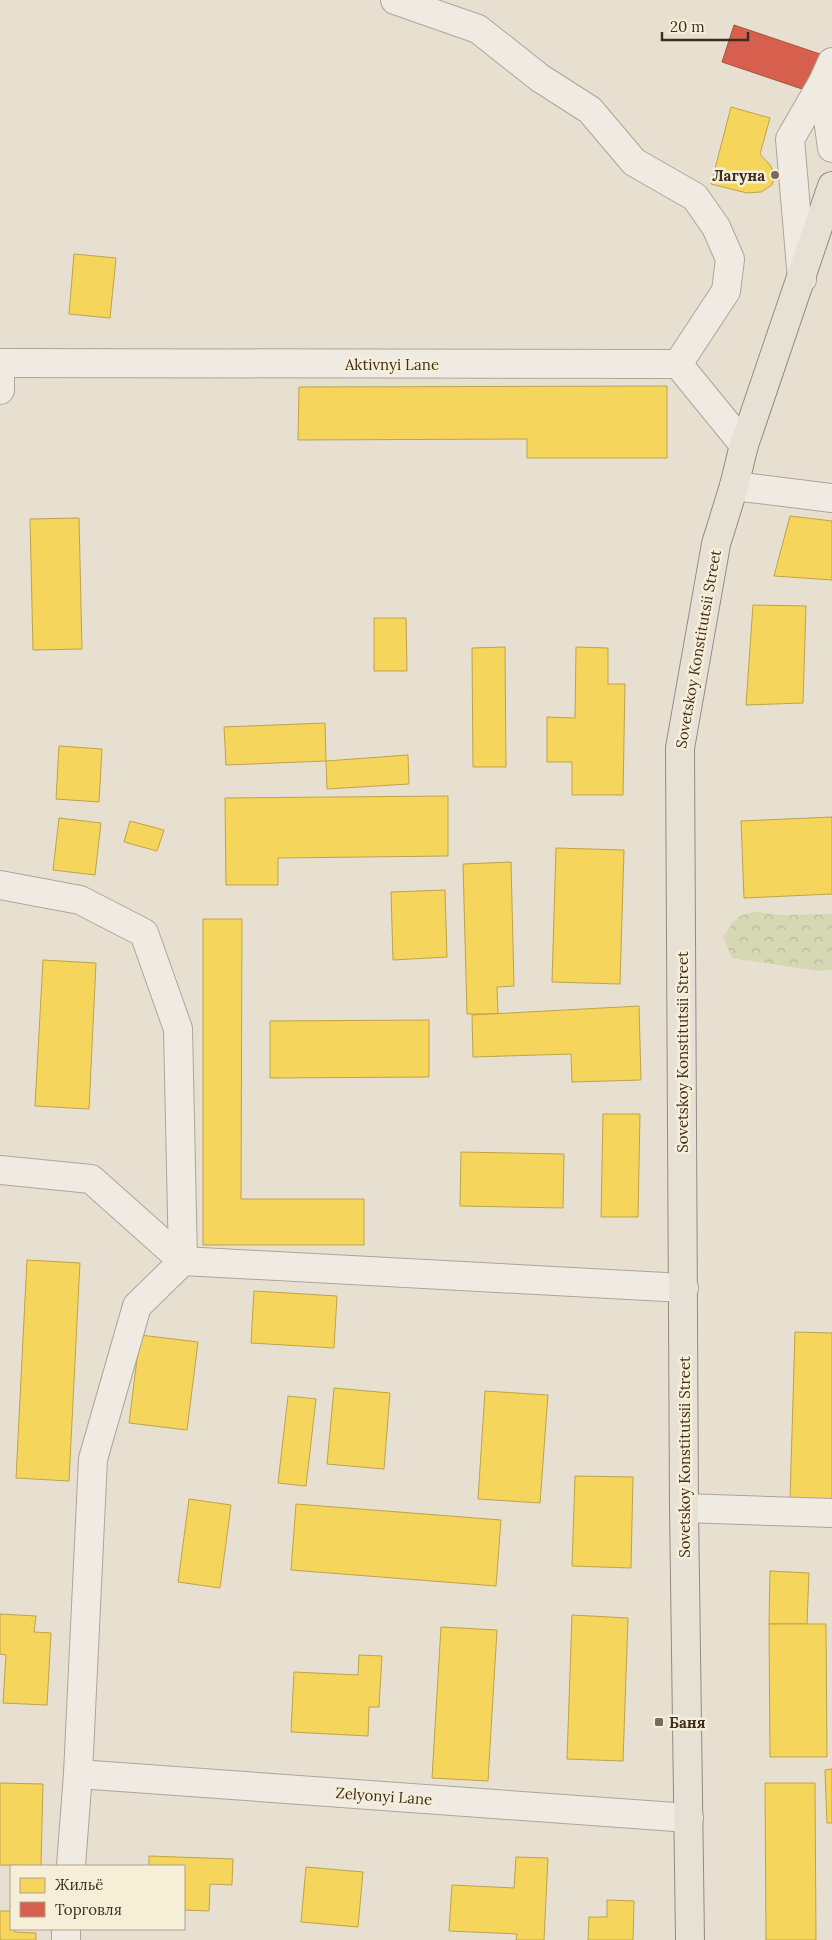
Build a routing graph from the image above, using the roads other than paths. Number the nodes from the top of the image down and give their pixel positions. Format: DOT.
graph roads {
  1 [pos="395,0"];
  2 [pos="827,72"];
  3 [pos="832,148"];
  4 [pos="832,186"];
  5 [pos="802,280"];
  6 [pos="0,364"];
  7 [pos="678,364"];
  8 [pos="0,390"];
  9 [pos="744,445"];
  10 [pos="734,486"];
  11 [pos="832,498"];
  12 [pos="0,885"];
  13 [pos="0,1170"];
  14 [pos="183,1261"];
  15 [pos="684,1288"];
  16 [pos="684,1508"];
  17 [pos="832,1513"];
  18 [pos="78,1774"];
  19 [pos="689,1818"];
  20 [pos="71,1865"];
  21 [pos="690,1940"];
  1 -- 7 [label="street"];
  2 -- 3 [label="street"];
  2 -- 5 [label="street"];
  4 -- 5 [label="main road, Sovetskoy Konstitutsii Street"];
  5 -- 9 [label="main road, Sovetskoy Konstitutsii Street"];
  6 -- 7 [label="street, Aktivnyi Lane"];
  6 -- 8 [label="street"];
  7 -- 9 [label="street"];
  9 -- 10 [label="main road, Sovetskoy Konstitutsii Street"];
  10 -- 11 [label="street"];
  10 -- 15 [label="main road, Sovetskoy Konstitutsii Street"];
  12 -- 14 [label="street"];
  13 -- 14 [label="street"];
  14 -- 15 [label="street"];
  14 -- 18 [label="street"];
  15 -- 16 [label="main road, Sovetskoy Konstitutsii Street"];
  16 -- 17 [label="street"];
  16 -- 19 [label="main road, Sovetskoy Konstitutsii Street"];
  18 -- 19 [label="street, Zelyonyi Lane"];
  18 -- 20 [label="street"];
  19 -- 21 [label="main road, Sovetskoy Konstitutsii Street"];
}
